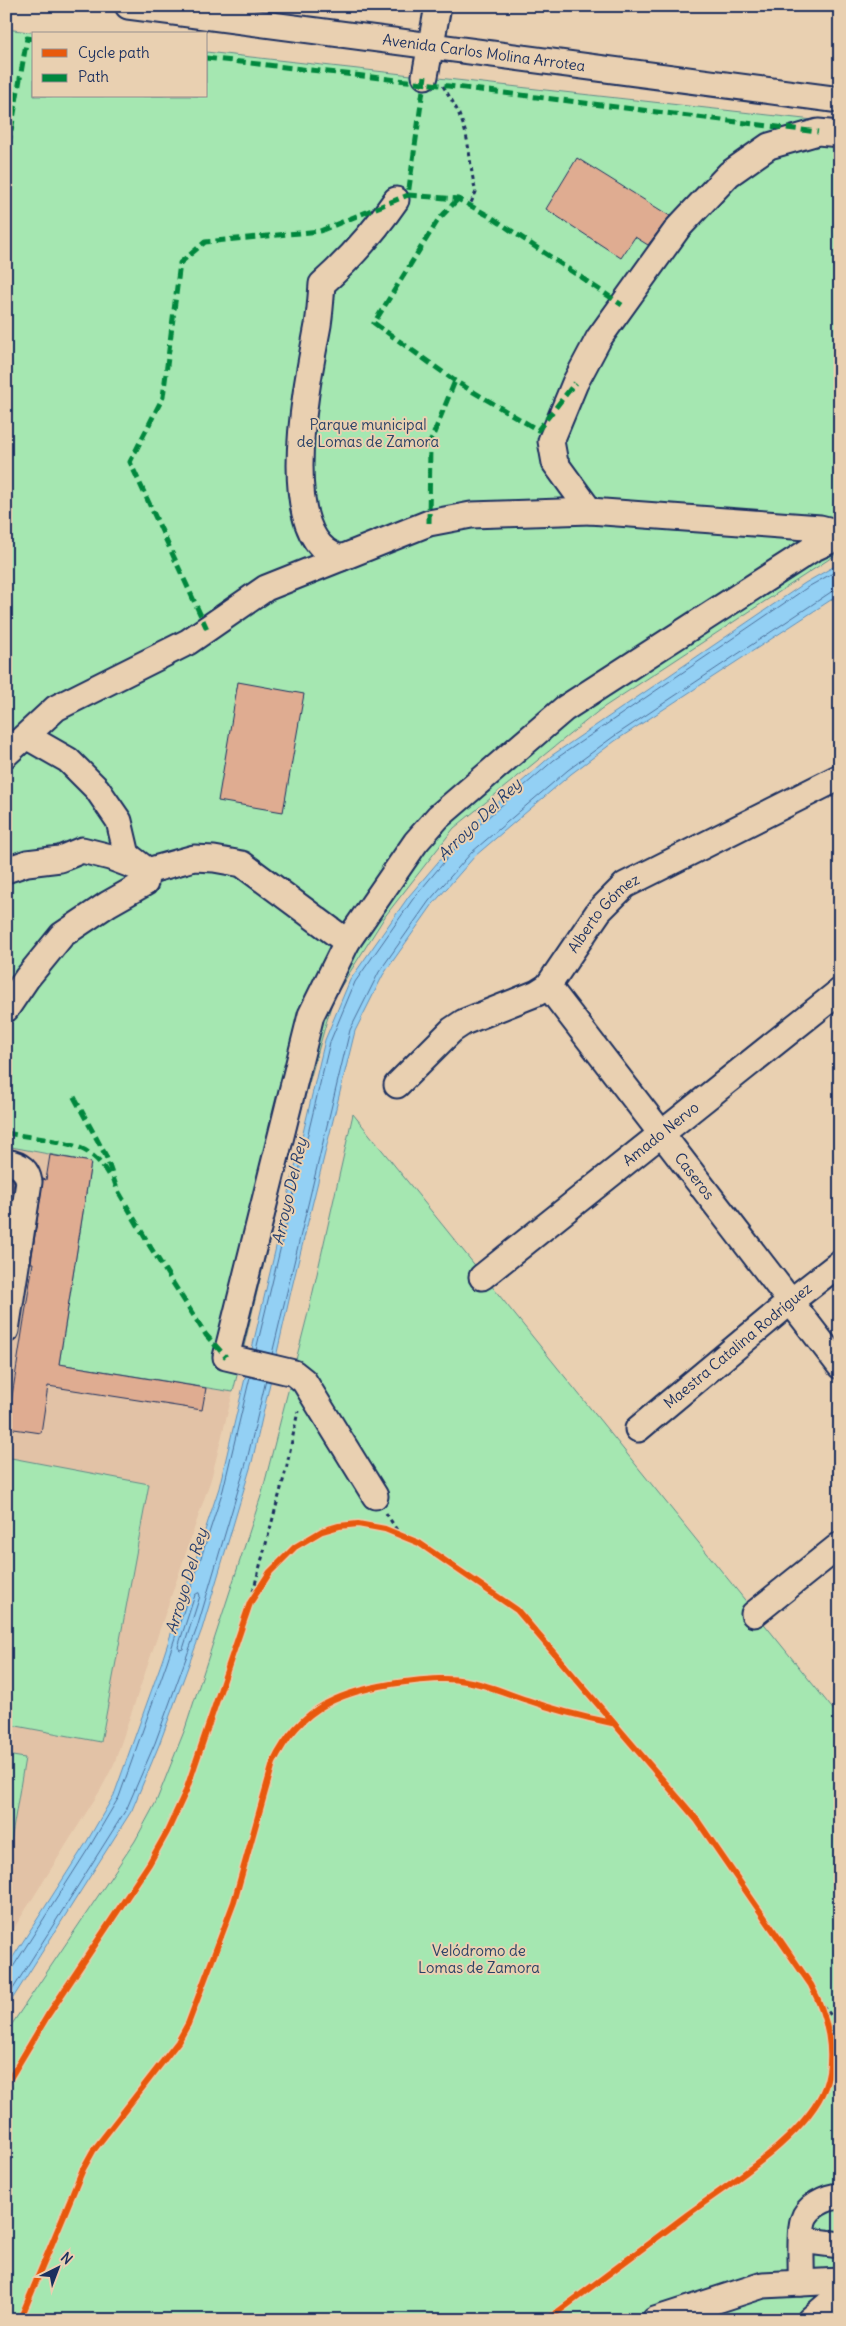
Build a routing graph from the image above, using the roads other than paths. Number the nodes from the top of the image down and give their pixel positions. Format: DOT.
graph roads {
  1 [pos="128,6"];
  2 [pos="438,6"];
  3 [pos="431,47"];
  4 [pos="434,81"];
  5 [pos="840,100"];
  6 [pos="840,134"];
  7 [pos="396,200"];
  8 [pos="590,511"];
  9 [pos="840,534"];
  10 [pos="341,558"];
  11 [pos="26,736"];
  12 [pos="6,754"];
  13 [pos="840,777"];
  14 [pos="6,870"];
  15 [pos="147,871"];
  16 [pos="346,942"];
  17 [pos="548,986"];
  18 [pos="840,990"];
  19 [pos="6,1009"];
  20 [pos="397,1085"];
  21 [pos="661,1133"];
  22 [pos="6,1162"];
  23 [pos="840,1263"];
  24 [pos="482,1277"];
  25 [pos="790,1302"];
  26 [pos="6,1330"];
  27 [pos="840,1366"];
  28 [pos="638,1429"];
  29 [pos="375,1496"];
  30 [pos="840,1545"];
  31 [pos="754,1614"];
  32 [pos="837,2194"];
  33 [pos="802,2240"];
  34 [pos="840,2245"];
  35 [pos="840,2281"];
  36 [pos="801,2283"];
  37 [pos="840,2294"];
  38 [pos="656,2320"];
  39 [pos="810,2320"];
  1 -- 3 [label="street, Avenida Carlos Molina Arrotea"];
  2 -- 3 [label="street"];
  3 -- 4 [label="street"];
  3 -- 5 [label="street, Avenida Carlos Molina Arrotea"];
  6 -- 8 [label="street"];
  7 -- 10 [label="street"];
  8 -- 9 [label="street"];
  8 -- 10 [label="street"];
  9 -- 16 [label="street"];
  10 -- 11 [label="street"];
  11 -- 12 [label="street"];
  11 -- 15 [label="street"];
  13 -- 17 [label="street, Alberto Gómez"];
  14 -- 15 [label="street"];
  15 -- 16 [label="street"];
  15 -- 19 [label="street"];
  16 -- 29 [label="street"];
  17 -- 20 [label="street, Alberto Gómez"];
  17 -- 21 [label="street, Caseros"];
  18 -- 21 [label="street, Amado Nervo"];
  21 -- 24 [label="street, Amado Nervo"];
  21 -- 25 [label="street, Caseros"];
  22 -- 26 [label="street"];
  23 -- 25 [label="street, Maestra Catalina Rodríguez"];
  25 -- 27 [label="street, Caseros"];
  25 -- 28 [label="street, Maestra Catalina Rodríguez"];
  30 -- 31 [label="street"];
  32 -- 33 [label="street"];
  33 -- 34 [label="street"];
  33 -- 36 [label="street"];
  35 -- 36 [label="street"];
  36 -- 38 [label="street"];
  37 -- 39 [label="street"];
}
